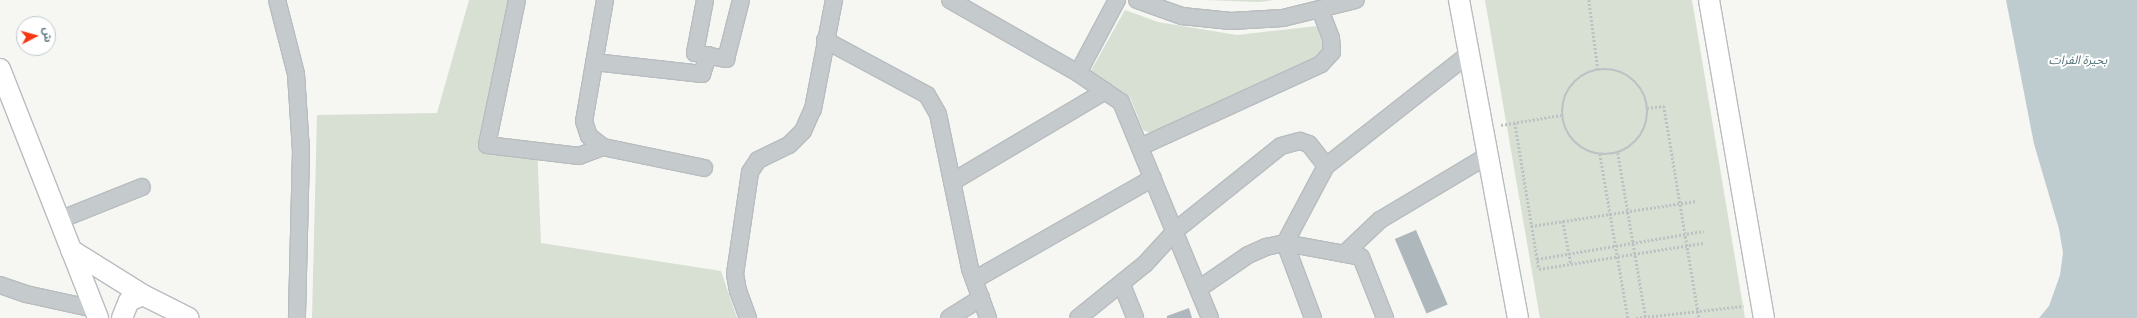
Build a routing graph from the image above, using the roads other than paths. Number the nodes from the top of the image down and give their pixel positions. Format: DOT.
graph roads {
  1 [pos="277,0"];
  2 [pos="516,0"];
  3 [pos="605,0"];
  4 [pos="705,0"];
  5 [pos="741,0"];
  6 [pos="834,0"];
  7 [pos="950,0"];
  8 [pos="1117,0"];
  9 [pos="1137,0"];
  10 [pos="1356,0"];
  11 [pos="1459,0"];
  12 [pos="1709,0"];
  13 [pos="1320,10"];
  14 [pos="825,40"];
  15 [pos="1469,54"];
  16 [pos="708,55"];
  17 [pos="594,62"];
  18 [pos="0,69"];
  19 [pos="1078,73"];
  20 [pos="1105,91"];
  21 [pos="603,147"];
  22 [pos="1140,147"];
  23 [pos="1487,156"];
  24 [pos="1326,166"];
  25 [pos="704,168"];
  26 [pos="1153,178"];
  27 [pos="952,182"];
  28 [pos="142,186"];
  29 [pos="59,220"];
  30 [pos="1176,230"];
  31 [pos="1286,243"];
  32 [pos="71,250"];
  33 [pos="1344,254"];
  34 [pos="974,280"];
  35 [pos="0,285"];
  36 [pos="1122,285"];
  37 [pos="1200,288"];
  38 [pos="143,295"];
  39 [pos="981,298"];
  40 [pos="96,313"];
  41 [pos="122,318"];
  42 [pos="189,318"];
  43 [pos="297,318"];
  44 [pos="748,318"];
  45 [pos="949,318"];
  46 [pos="988,318"];
  47 [pos="1078,318"];
  48 [pos="1135,318"];
  49 [pos="1210,318"];
  50 [pos="1313,318"];
  51 [pos="1385,318"];
  52 [pos="1518,318"];
  53 [pos="1764,318"];
  1 -- 43 [label="street"];
  2 -- 21 [label="street"];
  3 -- 17 [label="street"];
  4 -- 16 [label="street"];
  5 -- 16 [label="street"];
  6 -- 14 [label="street"];
  7 -- 19 [label="street"];
  8 -- 19 [label="street"];
  9 -- 13 [label="street"];
  10 -- 13 [label="street"];
  11 -- 15 [label="main road"];
  12 -- 53 [label="main road"];
  13 -- 22 [label="street"];
  14 -- 27 [label="street"];
  14 -- 44 [label="street"];
  15 -- 23 [label="main road"];
  15 -- 24 [label="street"];
  16 -- 17 [label="street"];
  17 -- 21 [label="street"];
  18 -- 29 [label="main road"];
  19 -- 20 [label="street"];
  20 -- 22 [label="street"];
  20 -- 27 [label="street"];
  21 -- 25 [label="street"];
  22 -- 26 [label="street"];
  23 -- 33 [label="street"];
  23 -- 52 [label="main road"];
  24 -- 30 [label="street"];
  24 -- 31 [label="street"];
  26 -- 30 [label="street"];
  26 -- 34 [label="street"];
  27 -- 34 [label="street"];
  28 -- 29 [label="street"];
  29 -- 32 [label="main road"];
  30 -- 36 [label="street"];
  30 -- 37 [label="street"];
  31 -- 33 [label="street"];
  31 -- 37 [label="street"];
  31 -- 50 [label="street"];
  32 -- 38 [label="main road"];
  32 -- 40 [label="main road"];
  33 -- 51 [label="street"];
  34 -- 39 [label="street"];
  35 -- 40 [label="street"];
  36 -- 47 [label="street"];
  36 -- 48 [label="street"];
  37 -- 49 [label="street"];
  38 -- 41 [label="main road"];
  38 -- 42 [label="main road"];
  39 -- 45 [label="street"];
  39 -- 46 [label="street"];
}
